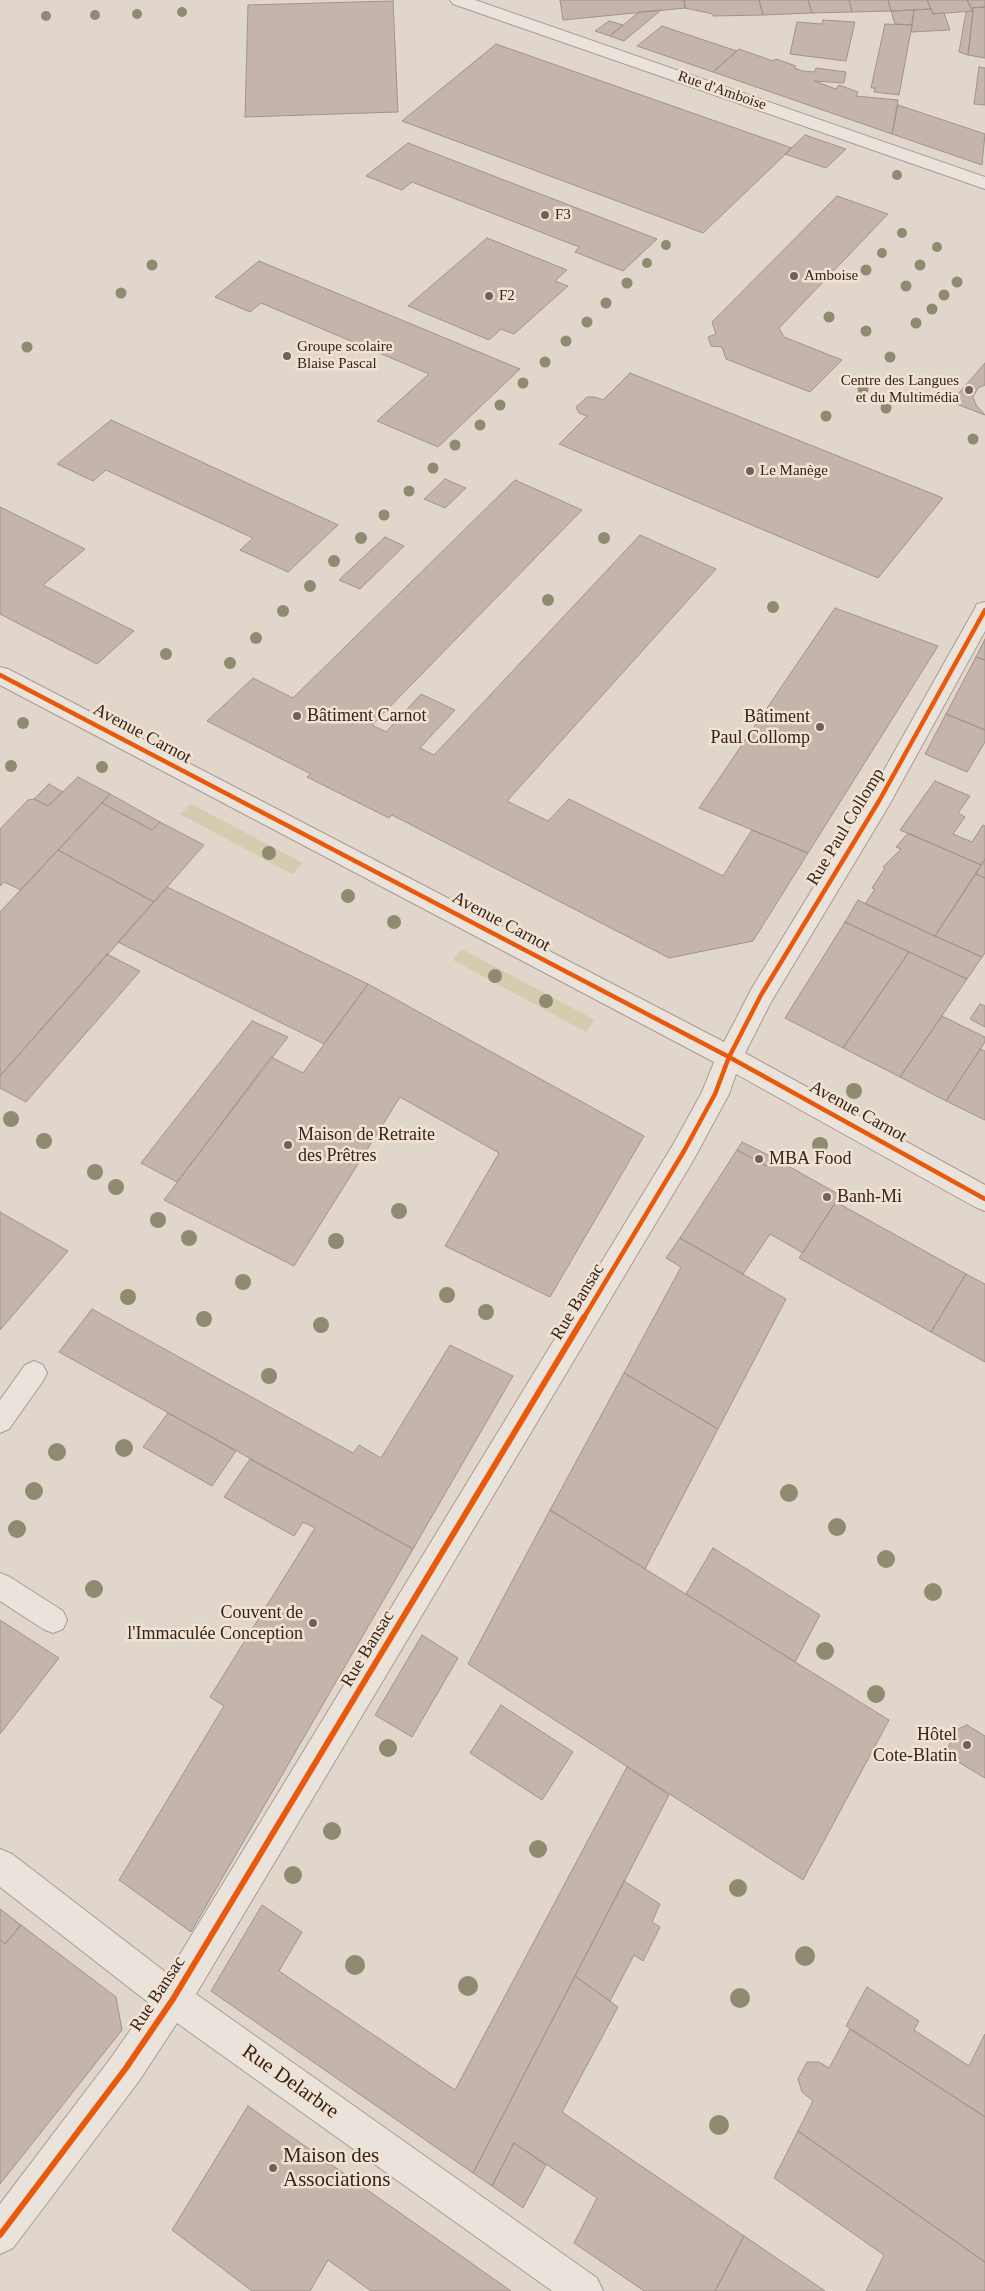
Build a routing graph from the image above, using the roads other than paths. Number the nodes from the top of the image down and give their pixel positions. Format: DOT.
graph roads {
  1 [pos="459,0"];
  2 [pos="985,183"];
  3 [pos="985,610"];
  4 [pos="0,675"];
  5 [pos="729,1057"];
  6 [pos="985,1199"];
  7 [pos="34,1373"];
  8 [pos="0,1421"];
  9 [pos="0,1586"];
  10 [pos="53,1620"];
  11 [pos="0,1866"];
  12 [pos="173,1999"];
  13 [pos="0,2235"];
  14 [pos="584,2291"];
  1 -- 2 [label="street, Rue d'Amboise"];
  3 -- 5 [label="street, Rue Paul Collomp"];
  4 -- 5 [label="street, Avenue Carnot"];
  5 -- 6 [label="street, Avenue Carnot"];
  5 -- 12 [label="street, Rue Bansac"];
  7 -- 8 [label="lane"];
  9 -- 10 [label="lane"];
  11 -- 12 [label="street, Rue Delarbre"];
  12 -- 13 [label="street, Rue Bansac"];
  12 -- 14 [label="street, Rue Delarbre"];
}
